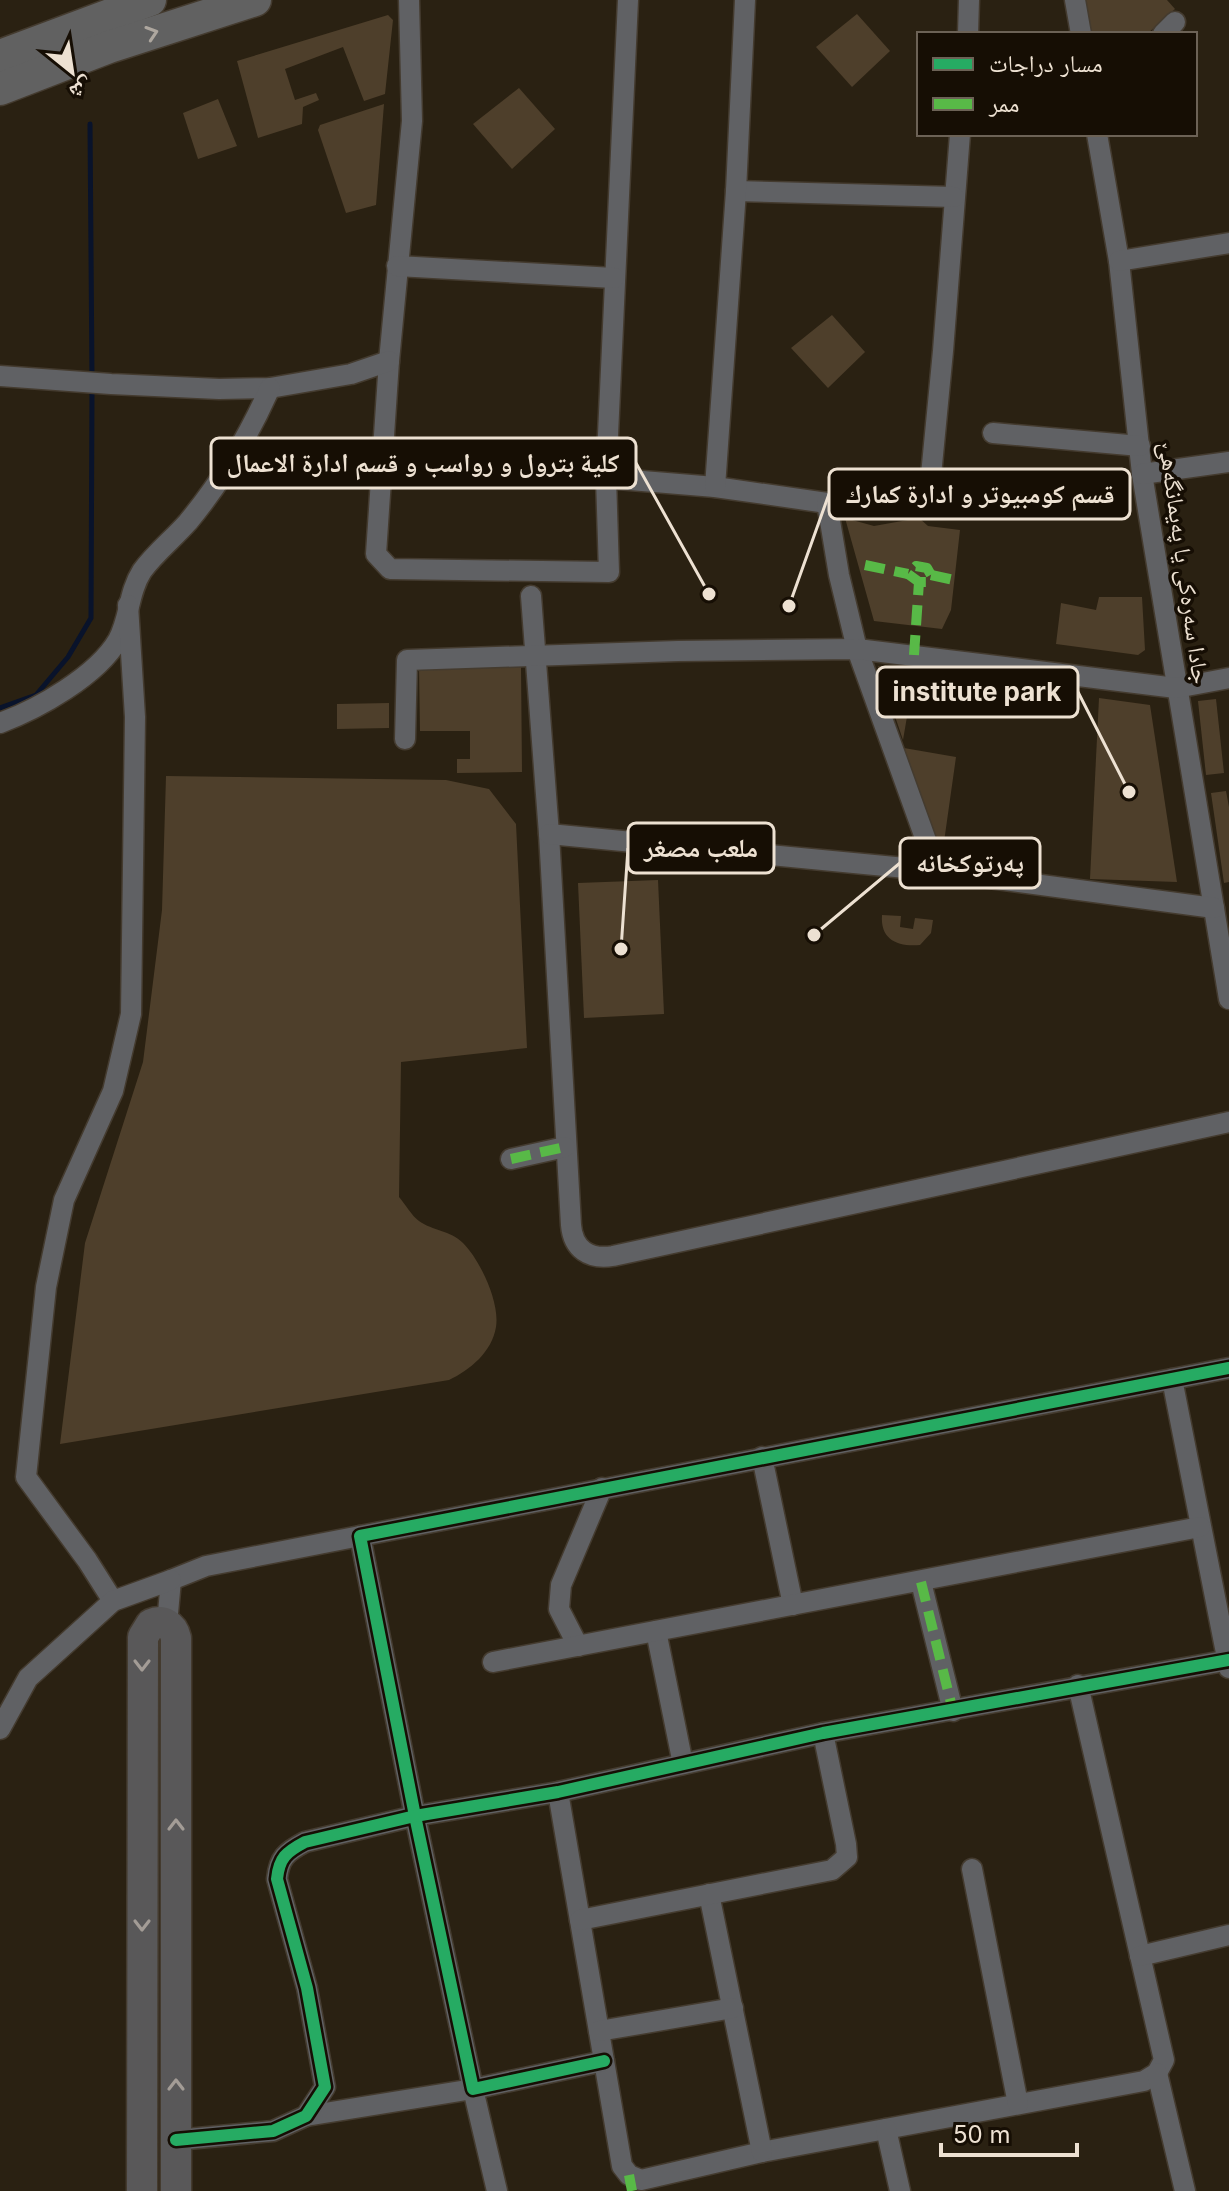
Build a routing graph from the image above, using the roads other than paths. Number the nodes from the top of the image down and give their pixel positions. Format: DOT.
graph roads {
  1 [pos="150,0"];
  2 [pos="255,0"];
  3 [pos="409,0"];
  4 [pos="628,0"];
  5 [pos="745,0"];
  6 [pos="969,0"];
  7 [pos="1075,0"];
  8 [pos="968,32"];
  9 [pos="1081,32"];
  10 [pos="0,56"];
  11 [pos="0,89"];
  12 [pos="960,136"];
  13 [pos="1097,136"];
  14 [pos="736,191"];
  15 [pos="954,197"];
  16 [pos="1229,243"];
  17 [pos="1119,261"];
  18 [pos="397,266"];
  19 [pos="614,278"];
  20 [pos="389,361"];
  21 [pos="0,376"];
  22 [pos="270,388"];
  23 [pos="993,433"];
  24 [pos="1140,446"];
  25 [pos="1229,462"];
  26 [pos="1142,474"];
  27 [pos="606,478"];
  28 [pos="715,487"];
  29 [pos="827,503"];
  30 [pos="531,596"];
  31 [pos="128,605"];
  32 [pos="857,649"];
  33 [pos="534,655"];
  34 [pos="1229,678"];
  35 [pos="1176,688"];
  36 [pos="0,723"];
  37 [pos="405,739"];
  38 [pos="549,834"];
  39 [pos="937,871"];
  40 [pos="1219,899"];
  41 [pos="1229,999"];
  42 [pos="1229,1122"];
  43 [pos="565,1147"];
  44 [pos="511,1159"];
  45 [pos="1229,1368"];
  46 [pos="1172,1379"];
  47 [pos="762,1457"];
  48 [pos="602,1488"];
  49 [pos="1200,1527"];
  50 [pos="360,1536"];
  51 [pos="171,1580"];
  52 [pos="921,1582"];
  53 [pos="113,1601"];
  54 [pos="793,1605"];
  55 [pos="167,1624"];
  56 [pos="656,1631"];
  57 [pos="578,1646"];
  58 [pos="493,1662"];
  59 [pos="1229,1663"];
  60 [pos="1078,1685"];
  61 [pos="953,1711"];
  62 [pos="0,1729"];
  63 [pos="823,1733"];
  64 [pos="683,1764"];
  65 [pos="558,1792"];
  66 [pos="415,1816"];
  67 [pos="972,1869"];
  68 [pos="709,1894"];
  69 [pos="580,1920"];
  70 [pos="1229,1935"];
  71 [pos="1140,1956"];
  72 [pos="733,2008"];
  73 [pos="599,2031"];
  74 [pos="604,2061"];
  75 [pos="1157,2073"];
  76 [pos="473,2089"];
  77 [pos="1018,2104"];
  78 [pos="306,2116"];
  79 [pos="886,2129"];
  80 [pos="176,2140"];
  81 [pos="762,2152"];
  82 [pos="630,2183"];
  83 [pos="142,2191"];
  84 [pos="176,2191"];
  85 [pos="497,2191"];
  86 [pos="900,2191"];
  87 [pos="1185,2191"];
  1 -- 10 [label="main road"];
  11 -- 2 [label="main road, one-way"];
  3 -- 18 [label="street"];
  4 -- 19 [label="street"];
  5 -- 14 [label="street"];
  6 -- 8 [label="street"];
  7 -- 9 [label="street"];
  12 -- 15 [label="street"];
  13 -- 17 [label="street, جادا سه‌ره‌كى يا په‌يمانگه‌هێ"];
  14 -- 15 [label="street"];
  14 -- 28 [label="street"];
  15 -- 29 [label="street"];
  16 -- 17 [label="street"];
  17 -- 24 [label="street, جادا سه‌ره‌كى يا په‌يمانگه‌هێ"];
  18 -- 19 [label="street"];
  18 -- 20 [label="street"];
  19 -- 27 [label="street"];
  20 -- 22 [label="street"];
  20 -- 27 [label="street"];
  21 -- 22 [label="street"];
  22 -- 31 [label="street"];
  23 -- 24 [label="street"];
  24 -- 26 [label="street, جادا سه‌ره‌كى يا په‌يمانگه‌هێ"];
  25 -- 26 [label="street"];
  26 -- 35 [label="street, جادا سه‌ره‌كى يا په‌يمانگه‌هێ"];
  27 -- 28 [label="street"];
  28 -- 29 [label="street"];
  29 -- 32 [label="street"];
  30 -- 33 [label="street"];
  31 -- 36 [label="street"];
  31 -- 53 [label="street"];
  32 -- 33 [label="street"];
  32 -- 35 [label="street"];
  32 -- 39 [label="street"];
  33 -- 37 [label="street"];
  33 -- 38 [label="street"];
  34 -- 35 [label="street"];
  35 -- 40 [label="street, جادا سه‌ره‌كى يا په‌يمانگه‌هێ"];
  38 -- 39 [label="street"];
  38 -- 43 [label="street"];
  39 -- 40 [label="street"];
  40 -- 41 [label="street, جادا سه‌ره‌كى يا په‌يمانگه‌هێ"];
  42 -- 43 [label="street"];
  43 -- 44 [label="street"];
  45 -- 46 [label="street"];
  46 -- 47 [label="street"];
  46 -- 49 [label="street"];
  47 -- 48 [label="street"];
  47 -- 54 [label="street"];
  48 -- 50 [label="street"];
  48 -- 57 [label="street"];
  49 -- 52 [label="street"];
  49 -- 59 [label="street"];
  50 -- 51 [label="street"];
  50 -- 66 [label="street"];
  51 -- 53 [label="street"];
  51 -- 55 [label="street"];
  52 -- 54 [label="street"];
  52 -- 61 [label="street"];
  53 -- 62 [label="street"];
  54 -- 56 [label="street"];
  80 -- 55 [label="street, one-way"];
  55 -- 83 [label="street, one-way"];
  56 -- 57 [label="street"];
  56 -- 64 [label="street"];
  57 -- 58 [label="street"];
  59 -- 60 [label="street"];
  60 -- 61 [label="street"];
  60 -- 71 [label="street"];
  61 -- 63 [label="street"];
  63 -- 64 [label="street"];
  63 -- 68 [label="street"];
  64 -- 65 [label="street"];
  65 -- 66 [label="street"];
  65 -- 69 [label="street"];
  66 -- 76 [label="street"];
  66 -- 78 [label="street"];
  67 -- 77 [label="street"];
  68 -- 69 [label="street"];
  68 -- 72 [label="street"];
  69 -- 73 [label="street"];
  70 -- 71 [label="street"];
  71 -- 75 [label="street"];
  72 -- 73 [label="street"];
  72 -- 81 [label="street"];
  73 -- 74 [label="street"];
  74 -- 76 [label="street"];
  74 -- 82 [label="street"];
  75 -- 77 [label="street"];
  75 -- 87 [label="street"];
  76 -- 78 [label="street"];
  76 -- 85 [label="street"];
  77 -- 79 [label="street"];
  78 -- 80 [label="street"];
  79 -- 81 [label="street"];
  79 -- 86 [label="street"];
  80 -- 84 [label="street"];
  81 -- 82 [label="street"];
}
